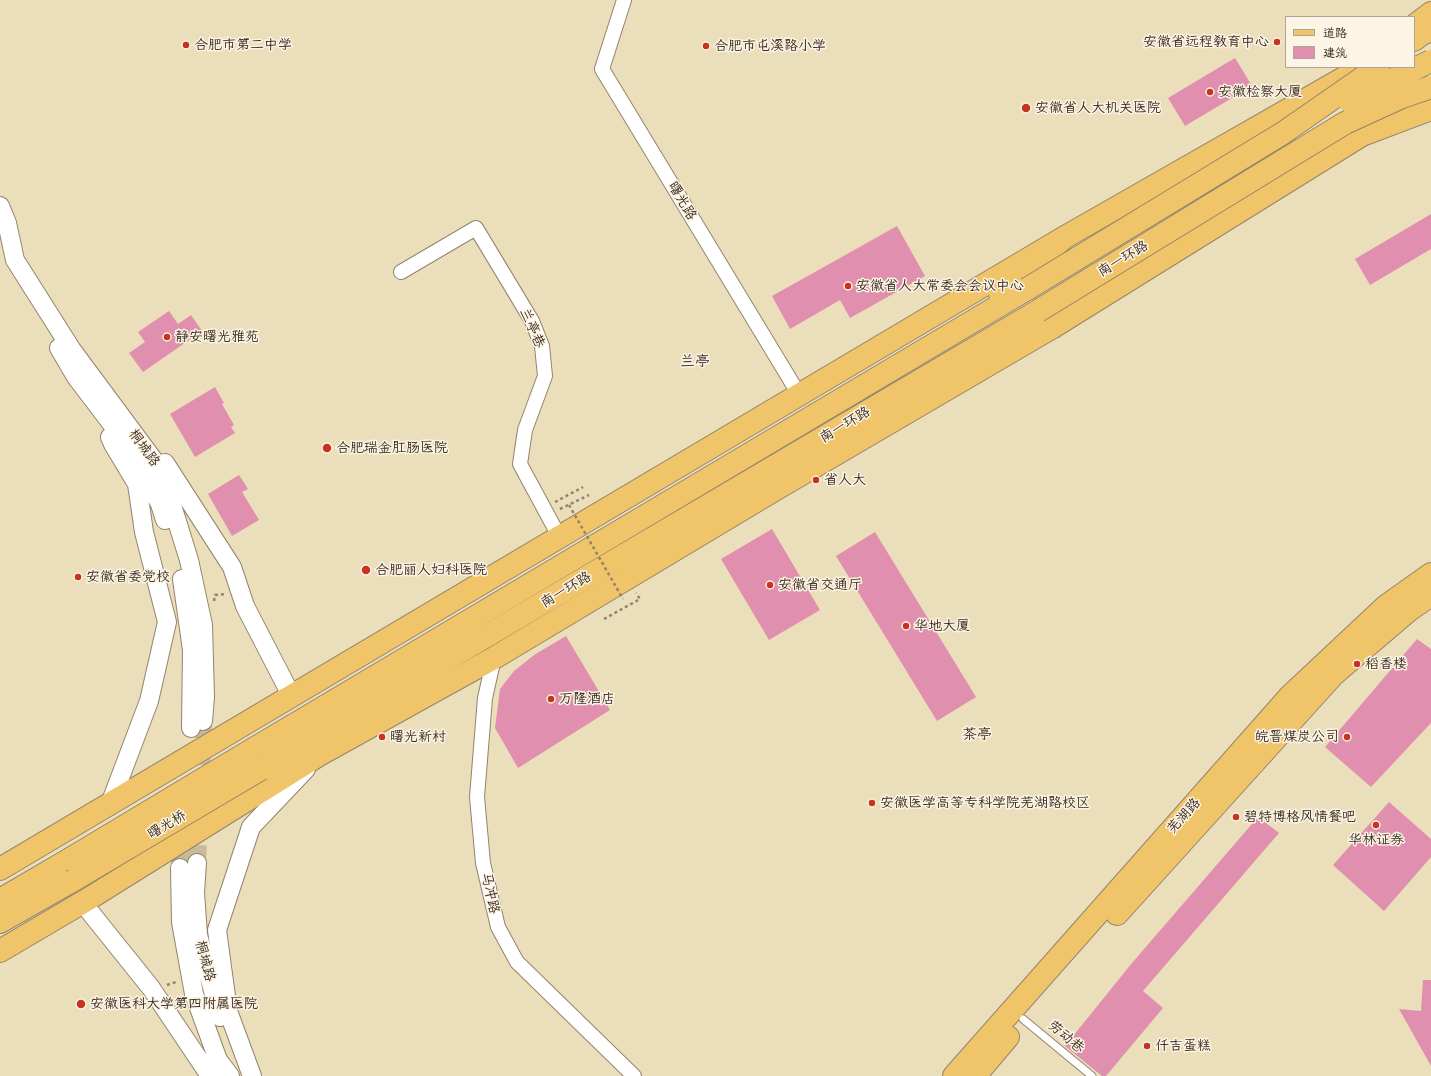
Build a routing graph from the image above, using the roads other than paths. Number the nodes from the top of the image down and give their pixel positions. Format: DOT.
graph roads {
  1 [pos="624,0"];
  2 [pos="1431,13"];
  3 [pos="1422,34"];
  4 [pos="1431,61"];
  5 [pos="1361,68"];
  6 [pos="1366,68"];
  7 [pos="1377,68"];
  8 [pos="1341,79"];
  9 [pos="1431,82"];
  10 [pos="1431,86"];
  11 [pos="1402,97"];
  12 [pos="1431,109"];
  13 [pos="1392,117"];
  14 [pos="1366,127"];
  15 [pos="1283,133"];
  16 [pos="0,206"];
  17 [pos="1065,237"];
  18 [pos="0,250"];
  19 [pos="401,272"];
  20 [pos="1053,327"];
  21 [pos="960,329"];
  22 [pos="950,363"];
  23 [pos="800,396"];
  24 [pos="99,408"];
  25 [pos="144,447"];
  26 [pos="560,538"];
  27 [pos="1431,574"];
  28 [pos="1431,595"];
  29 [pos="494,658"];
  30 [pos="292,697"];
  31 [pos="255,748"];
  32 [pos="319,755"];
  33 [pos="261,769"];
  34 [pos="110,804"];
  35 [pos="0,869"];
  36 [pos="82,902"];
  37 [pos="3,916"];
  38 [pos="0,951"];
  39 [pos="1023,1019"];
  40 [pos="210,1076"];
  41 [pos="230,1076"];
  42 [pos="246,1076"];
  43 [pos="252,1076"];
  44 [pos="634,1076"];
  45 [pos="954,1076"];
  46 [pos="975,1076"];
  47 [pos="1092,1076"];
  1 -- 23 [label="street, 曙光路"];
  2 -- 3 [label="main road"];
  4 -- 15 [label="main road, bridge"];
  5 -- 8 [label="main road"];
  6 -- 13 [label="lane"];
  7 -- 15 [label="main road, 南一环路, bridge"];
  8 -- 14 [label="lane"];
  8 -- 17 [label="main road"];
  9 -- 11 [label="main road, bridge"];
  10 -- 11 [label="main road, 南一环路, bridge"];
  11 -- 22 [label="main road, 南一环路, bridge"];
  12 -- 13 [label="main road"];
  13 -- 14 [label="main road"];
  14 -- 20 [label="main road"];
  15 -- 21 [label="main road, 南一环路, bridge"];
  16 -- 25 [label="street, 桐城路"];
  17 -- 21 [label="main road"];
  17 -- 23 [label="main road"];
  18 -- 24 [label="street, 桐城路"];
  19 -- 26 [label="street, 兰亭巷"];
  20 -- 22 [label="main road"];
  20 -- 29 [label="main road"];
  21 -- 31 [label="main road, 南一环路"];
  22 -- 33 [label="main road, 南一环路"];
  23 -- 26 [label="main road"];
  24 -- 25 [label="street, 桐城路"];
  24 -- 34 [label="street"];
  25 -- 30 [label="street"];
  26 -- 30 [label="main road"];
  27 -- 45 [label="main road, 芜湖路"];
  28 -- 39 [label="main road, 芜湖路"];
  29 -- 32 [label="main road"];
  29 -- 44 [label="street, 马冲路"];
  30 -- 34 [label="main road"];
  31 -- 37 [label="main road, 曙光桥, bridge"];
  32 -- 36 [label="main road"];
  32 -- 43 [label="street"];
  33 -- 37 [label="main road, 曙光桥, bridge"];
  34 -- 35 [label="main road"];
  36 -- 38 [label="main road"];
  36 -- 40 [label="street"];
  39 -- 46 [label="main road, 芜湖路"];
  39 -- 47 [label="lane, 劳动巷"];
  41 -- 42 [label="street, 桐城路"];
}
